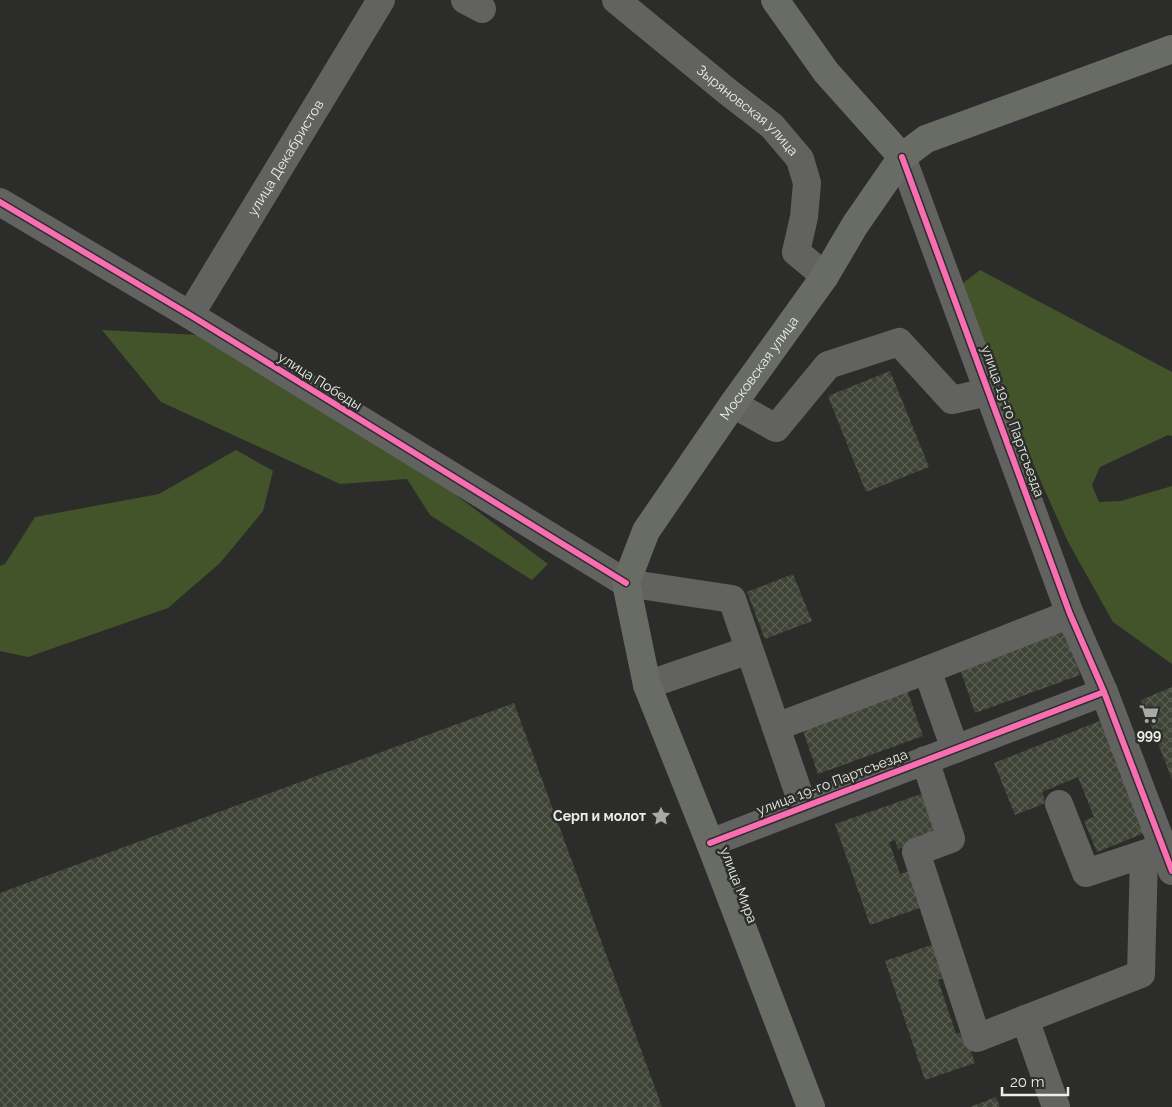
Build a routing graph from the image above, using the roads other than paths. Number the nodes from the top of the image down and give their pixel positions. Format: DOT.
graph roads {
  1 [pos="382,0"];
  2 [pos="616,0"];
  3 [pos="775,0"];
  4 [pos="1172,49"];
  5 [pos="902,157"];
  6 [pos="0,202"];
  7 [pos="825,276"];
  8 [pos="190,315"];
  9 [pos="988,392"];
  10 [pos="733,404"];
  11 [pos="626,583"];
  12 [pos="1070,614"];
  13 [pos="749,650"];
  14 [pos="927,670"];
  15 [pos="647,685"];
  16 [pos="1104,692"];
  17 [pos="776,727"];
  18 [pos="955,748"];
  19 [pos="925,760"];
  20 [pos="1060,804"];
  21 [pos="803,806"];
  22 [pos="710,843"];
  23 [pos="1163,854"];
  24 [pos="1025,1019"];
  25 [pos="811,1107"];
  26 [pos="1056,1107"];
  1 -- 8 [label="street, улица Декабристов"];
  2 -- 7 [label="street, Зыряновская улица"];
  3 -- 5 [label="main road"];
  4 -- 5 [label="main road"];
  5 -- 7 [label="main road, Московская улица"];
  5 -- 9 [label="street, улица 19-го Партсъезда"];
  6 -- 8 [label="street, улица Победы"];
  7 -- 10 [label="main road, Московская улица"];
  8 -- 11 [label="street, улица Победы"];
  9 -- 10 [label="street"];
  9 -- 12 [label="street, улица 19-го Партсъезда"];
  10 -- 11 [label="main road, Московская улица"];
  11 -- 13 [label="street"];
  11 -- 15 [label="main road, улица Мира"];
  12 -- 14 [label="street"];
  12 -- 16 [label="street, улица 19-го Партсъезда"];
  13 -- 15 [label="street"];
  13 -- 17 [label="street"];
  14 -- 17 [label="street"];
  14 -- 18 [label="street"];
  15 -- 22 [label="main road, улица Мира"];
  16 -- 18 [label="street, улица 19-го Партсъезда"];
  16 -- 23 [label="street, улица 19-го Партсъезда"];
  17 -- 21 [label="street"];
  18 -- 19 [label="street, улица 19-го Партсъезда"];
  19 -- 21 [label="street, улица 19-го Партсъезда"];
  19 -- 24 [label="street"];
  20 -- 23 [label="street"];
  21 -- 22 [label="street, улица 19-го Партсъезда"];
  22 -- 25 [label="main road, улица Мира"];
  23 -- 24 [label="street"];
  24 -- 26 [label="street"];
}
